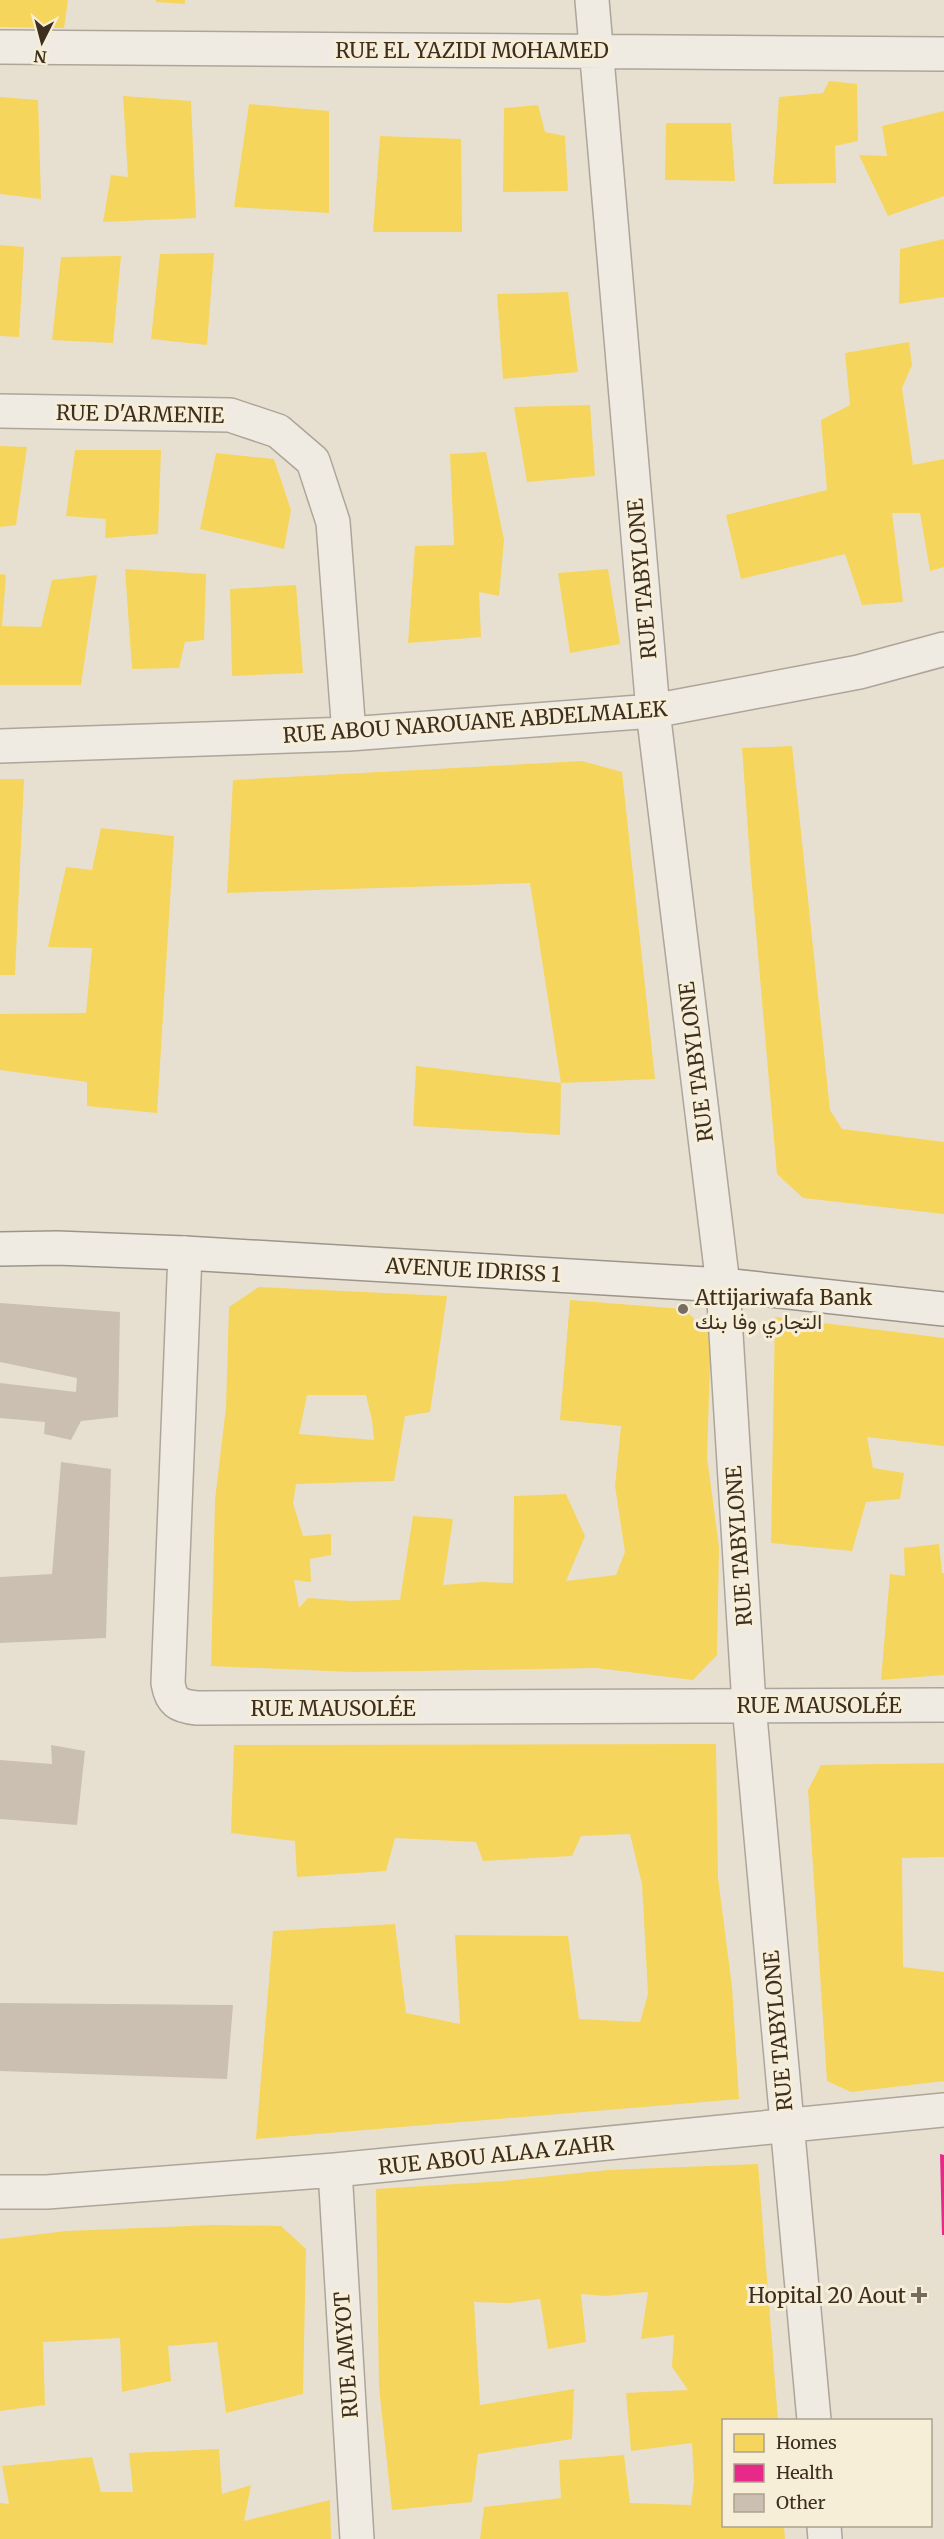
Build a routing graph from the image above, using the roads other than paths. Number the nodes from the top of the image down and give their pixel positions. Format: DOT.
graph roads {
  1 [pos="592,0"];
  2 [pos="0,47"];
  3 [pos="597,51"];
  4 [pos="944,54"];
  5 [pos="0,411"];
  6 [pos="944,649"];
  7 [pos="653,711"];
  8 [pos="349,734"];
  9 [pos="0,746"];
  10 [pos="0,1250"];
  11 [pos="185,1253"];
  12 [pos="723,1285"];
  13 [pos="944,1309"];
  14 [pos="749,1705"];
  15 [pos="944,1705"];
  16 [pos="944,2110"];
  17 [pos="786,2126"];
  18 [pos="335,2170"];
  19 [pos="0,2192"];
  20 [pos="47,2192"];
  21 [pos="0,2202"];
  22 [pos="814,2419"];
  23 [pos="357,2539"];
  1 -- 3 [label="street, RUE TABYLONE"];
  2 -- 3 [label="street, RUE EL YAZIDI MOHAMED"];
  3 -- 4 [label="street, RUE EL YAZIDI MOHAMED"];
  3 -- 7 [label="street, RUE TABYLONE"];
  5 -- 8 [label="street, RUE D'ARMENIE"];
  6 -- 7 [label="street, RUE ABOU NAROUANE ABDELMALEK"];
  7 -- 8 [label="street, RUE ABOU NAROUANE ABDELMALEK"];
  7 -- 12 [label="street, RUE TABYLONE"];
  8 -- 9 [label="street, RUE ABOU NAROUANE ABDELMALEK"];
  10 -- 11 [label="street, AVENUE IDRISS 1"];
  11 -- 12 [label="street, AVENUE IDRISS 1"];
  11 -- 14 [label="street, RUE MAUSOLÉE"];
  12 -- 13 [label="street, AVENUE IDRISS 1"];
  12 -- 14 [label="street, RUE TABYLONE"];
  14 -- 15 [label="street, RUE MAUSOLÉE"];
  14 -- 17 [label="street, RUE TABYLONE"];
  16 -- 17 [label="street, RUE ABOU ALAA ZAHR"];
  17 -- 18 [label="street, RUE ABOU ALAA ZAHR"];
  17 -- 22 [label="street, RUE TABYLONE"];
  18 -- 20 [label="street, RUE ABOU ALAA ZAHR"];
  18 -- 23 [label="street, RUE AMYOT"];
  19 -- 20 [label="street, RUE ABOU ALAA ZAHR"];
  20 -- 21 [label="street, RUE ABOU ALAA ZAHR"];
}
